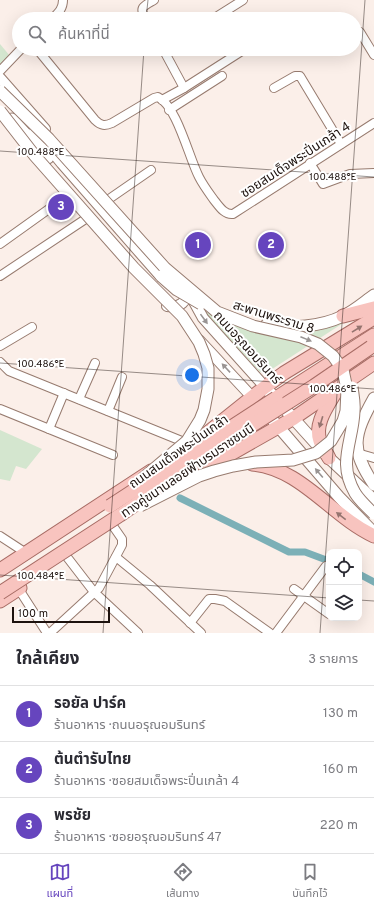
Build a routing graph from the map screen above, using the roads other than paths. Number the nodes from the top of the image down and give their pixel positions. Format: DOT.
graph roads {
  1 [pos="63,0"];
  2 [pos="154,0"];
  3 [pos="243,0"];
  4 [pos="59,12"];
  5 [pos="142,12"];
  6 [pos="224,12"];
  7 [pos="362,35"];
  8 [pos="374,54"];
  9 [pos="14,56"];
  10 [pos="43,56"];
  11 [pos="168,56"];
  12 [pos="234,56"];
  13 [pos="0,71"];
  14 [pos="222,76"];
  15 [pos="0,78"];
  16 [pos="0,85"];
  17 [pos="184,88"];
  18 [pos="274,88"];
  19 [pos="0,91"];
  20 [pos="162,100"];
  21 [pos="0,107"];
  22 [pos="169,110"];
  23 [pos="0,111"];
  24 [pos="0,120"];
  25 [pos="374,123"];
  26 [pos="341,144"];
  27 [pos="43,146"];
  28 [pos="310,163"];
  29 [pos="151,170"];
  30 [pos="374,173"];
  31 [pos="67,196"];
  32 [pos="109,199"];
  33 [pos="87,218"];
  34 [pos="0,244"];
  35 [pos="177,273"];
  36 [pos="0,276"];
  37 [pos="187,288"];
  38 [pos="374,295"];
  39 [pos="167,306"];
  40 [pos="374,308"];
  41 [pos="218,312"];
  42 [pos="182,316"];
  43 [pos="343,316"];
  44 [pos="374,318"];
  45 [pos="32,327"];
  46 [pos="371,342"];
  47 [pos="0,346"];
  48 [pos="0,362"];
  49 [pos="95,362"];
  50 [pos="374,363"];
  51 [pos="343,370"];
  52 [pos="122,377"];
  53 [pos="265,387"];
  54 [pos="338,388"];
  55 [pos="64,393"];
  56 [pos="252,397"];
  57 [pos="374,398"];
  58 [pos="79,399"];
  59 [pos="0,409"];
  60 [pos="108,411"];
  61 [pos="294,418"];
  62 [pos="279,427"];
  63 [pos="49,429"];
  64 [pos="196,441"];
  65 [pos="357,453"];
  66 [pos="114,455"];
  67 [pos="330,458"];
  68 [pos="374,458"];
  69 [pos="162,464"];
  70 [pos="210,465"];
  71 [pos="176,485"];
  72 [pos="374,485"];
  73 [pos="374,500"];
  74 [pos="110,506"];
  75 [pos="374,514"];
  76 [pos="120,515"];
  77 [pos="113,526"];
  78 [pos="374,533"];
  79 [pos="0,536"];
  80 [pos="374,536"];
  81 [pos="26,553"];
  82 [pos="67,557"];
  83 [pos="116,557"];
  84 [pos="326,566"];
  85 [pos="0,570"];
  86 [pos="0,580"];
  87 [pos="294,589"];
  88 [pos="10,591"];
  89 [pos="94,592"];
  90 [pos="305,595"];
  91 [pos="0,600"];
  92 [pos="326,612"];
  93 [pos="190,623"];
  94 [pos="49,633"];
  95 [pos="138,633"];
  96 [pos="201,633"];
  97 [pos="270,633"];
  98 [pos="276,633"];
  1 -- 4 [label="street"];
  2 -- 5 [label="street"];
  3 -- 6 [label="street"];
  7 -- 8 [label="street"];
  9 -- 13 [label="street"];
  10 -- 20 [label="street"];
  11 -- 17 [label="street"];
  12 -- 17 [label="street"];
  14 -- 22 [label="street"];
  15 -- 32 [label="street, ถนนอรุณอมรินทร์"];
  16 -- 27 [label="main road"];
  17 -- 20 [label="street"];
  18 -- 26 [label="street"];
  19 -- 41 [label="main road, สะพานพระราม 8, bridge"];
  20 -- 22 [label="street"];
  21 -- 27 [label="main road"];
  22 -- 28 [label="street, ซอยสมเด็จพระปิ่นเกล้า 4"];
  23 -- 42 [label="main road, bridge"];
  24 -- 31 [label="street"];
  25 -- 26 [label="street, ซอยสมเด็จพระปิ่นเกล้า 4"];
  26 -- 28 [label="street, ซอยสมเด็จพระปิ่นเกล้า 4"];
  27 -- 41 [label="main road, bridge"];
  27 -- 42 [label="main road, bridge"];
  28 -- 30 [label="street"];
  29 -- 32 [label="street"];
  31 -- 33 [label="street"];
  31 -- 34 [label="street"];
  32 -- 35 [label="street, ถนนอรุณอมรินทร์"];
  33 -- 36 [label="street"];
  33 -- 39 [label="street"];
  35 -- 37 [label="street, ถนนอรุณอมรินทร์"];
  35 -- 43 [label="main road"];
  37 -- 39 [label="street"];
  37 -- 53 [label="street, ถนนอรุณอมรินทร์, one-way"];
  38 -- 43 [label="main road"];
  56 -- 39 [label="street, one-way"];
  39 -- 64 [label="main road"];
  40 -- 43 [label="main road"];
  41 -- 51 [label="main road, สะพานพระราม 8, one-way, bridge"];
  42 -- 74 [label="main road, bridge"];
  53 -- 44 [label="main road, ถนนสมเด็จพระปิ่นเกล้า, one-way"];
  45 -- 47 [label="street"];
  46 -- 74 [label="main road, ทางคู่ขนานลอยฟ้าบรมราชชนนี, bridge"];
  46 -- 76 [label="main road, ทางคู่ขนานลอยฟ้าบรมราชชนนี, bridge"];
  48 -- 55 [label="street"];
  49 -- 58 [label="street"];
  50 -- 54 [label="main road, ถนนสมเด็จพระปิ่นเกล้า"];
  51 -- 75 [label="main road, bridge"];
  51 -- 76 [label="main road, สะพานพระราม 8, bridge"];
  52 -- 60 [label="street"];
  53 -- 56 [label="main road, ถนนสมเด็จพระปิ่นเกล้า"];
  53 -- 61 [label="main road, ถนนอรุณอมรินทร์"];
  54 -- 61 [label="main road, ถนนสมเด็จพระปิ่นเกล้า"];
  54 -- 67 [label="main road, one-way"];
  55 -- 58 [label="street"];
  55 -- 63 [label="street"];
  56 -- 62 [label="main road"];
  56 -- 64 [label="main road, ถนนสมเด็จพระปิ่นเกล้า"];
  57 -- 65 [label="main road"];
  58 -- 60 [label="street"];
  59 -- 63 [label="street"];
  60 -- 64 [label="street"];
  61 -- 62 [label="main road, ถนนสมเด็จพระปิ่นเกล้า"];
  61 -- 67 [label="main road, ถนนอรุณอมรินทร์"];
  62 -- 70 [label="main road, ถนนสมเด็จพระปิ่นเกล้า"];
  78 -- 62 [label="main road, one-way"];
  63 -- 66 [label="street"];
  64 -- 69 [label="main road, ถนนสมเด็จพระปิ่นเกล้า"];
  65 -- 68 [label="street"];
  65 -- 72 [label="main road"];
  67 -- 73 [label="main road, ถนนอรุณอมรินทร์"];
  69 -- 71 [label="main road"];
  69 -- 81 [label="main road, ถนนสมเด็จพระปิ่นเกล้า"];
  70 -- 71 [label="main road, ถนนสมเด็จพระปิ่นเกล้า"];
  80 -- 70 [label="main road, one-way"];
  71 -- 77 [label="main road, ถนนสมเด็จพระปิ่นเกล้า"];
  74 -- 86 [label="main road, ทางคู่ขนานลอยฟ้าบรมราชชนนี"];
  76 -- 88 [label="main road, ทางคู่ขนานลอยฟ้าบรมราชชนนี, bridge"];
  77 -- 82 [label="main road, ถนนสมเด็จพระปิ่นเกล้า"];
  77 -- 83 [label="street"];
  79 -- 81 [label="street"];
  81 -- 85 [label="main road, ถนนสมเด็จพระปิ่นเกล้า"];
  82 -- 88 [label="main road, ถนนสมเด็จพระปิ่นเกล้า"];
  82 -- 89 [label="street"];
  83 -- 89 [label="street"];
  83 -- 93 [label="street"];
  84 -- 90 [label="street"];
  87 -- 90 [label="street"];
  88 -- 91 [label="main road"];
  88 -- 94 [label="street"];
  89 -- 94 [label="street"];
  89 -- 95 [label="street"];
  90 -- 92 [label="street"];
  90 -- 98 [label="street"];
  93 -- 96 [label="street"];
  93 -- 97 [label="street"];
}
